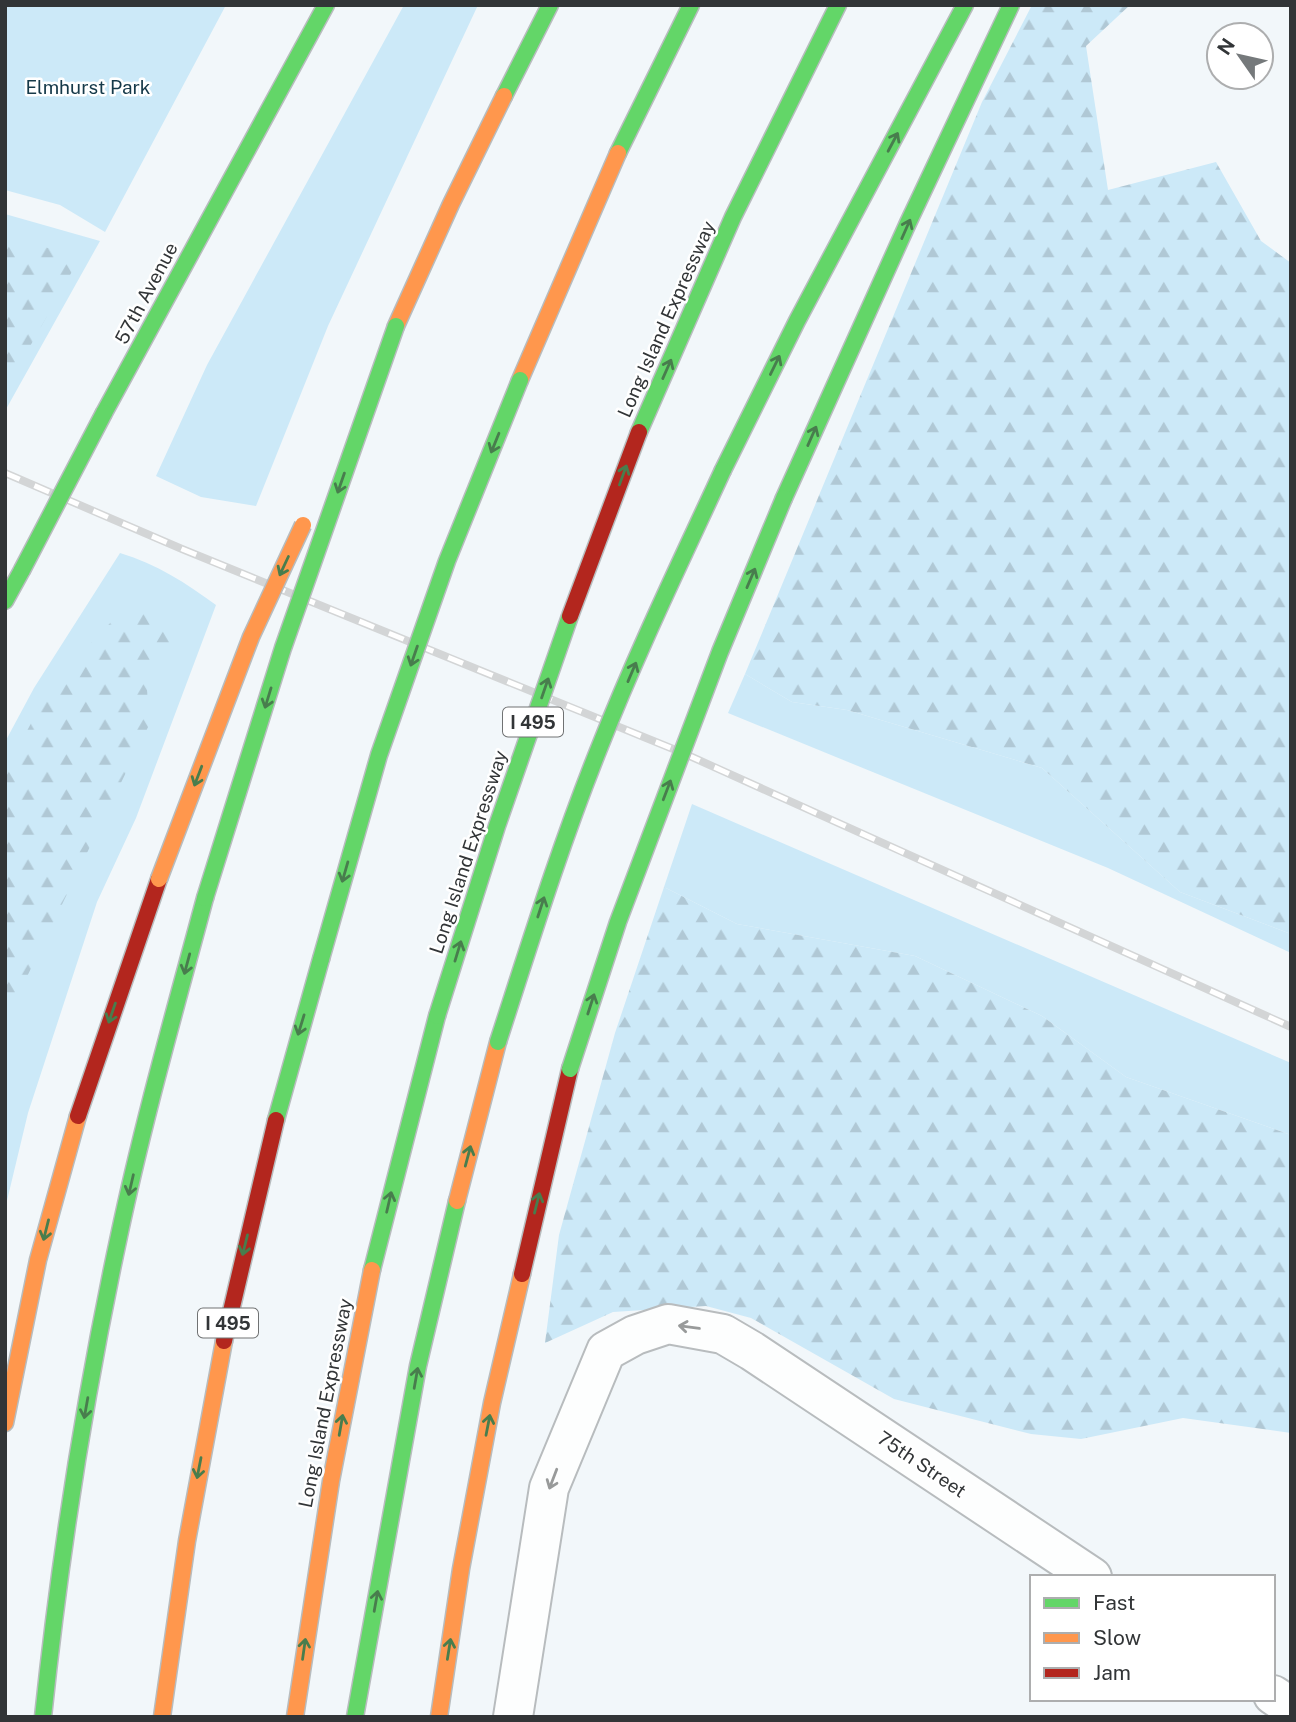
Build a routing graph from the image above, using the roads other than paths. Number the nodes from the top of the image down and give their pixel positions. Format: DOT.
graph roads {
  1 [pos="326,5"];
  2 [pos="550,5"];
  3 [pos="691,5"];
  4 [pos="838,5"];
  5 [pos="965,5"];
  6 [pos="1011,5"];
  7 [pos="396,326"];
  8 [pos="326,475"];
  9 [pos="309,512"];
  10 [pos="5,601"];
  11 [pos="5,1423"];
  12 [pos="1089,1575"];
  13 [pos="1275,1696"];
  14 [pos="1291,1707"];
  15 [pos="43,1717"];
  16 [pos="162,1717"];
  17 [pos="295,1717"];
  18 [pos="355,1717"];
  19 [pos="439,1717"];
  20 [pos="513,1717"];
  1 -- 10 [label="main road, 57th Avenue, bridge"];
  2 -- 7 [label="main road"];
  3 -- 16 [label="main road, I 495, one-way, bridge"];
  17 -- 4 [label="main road, Long Island Expressway / I 495, one-way, bridge"];
  18 -- 5 [label="main road, one-way, bridge"];
  19 -- 6 [label="main road, one-way, bridge"];
  7 -- 8 [label="main road, bridge"];
  7 -- 15 [label="main road, one-way, bridge"];
  9 -- 11 [label="main road, one-way, bridge"];
  12 -- 20 [label="street, 75th Street, one-way"];
  13 -- 14 [label="street"];
}
